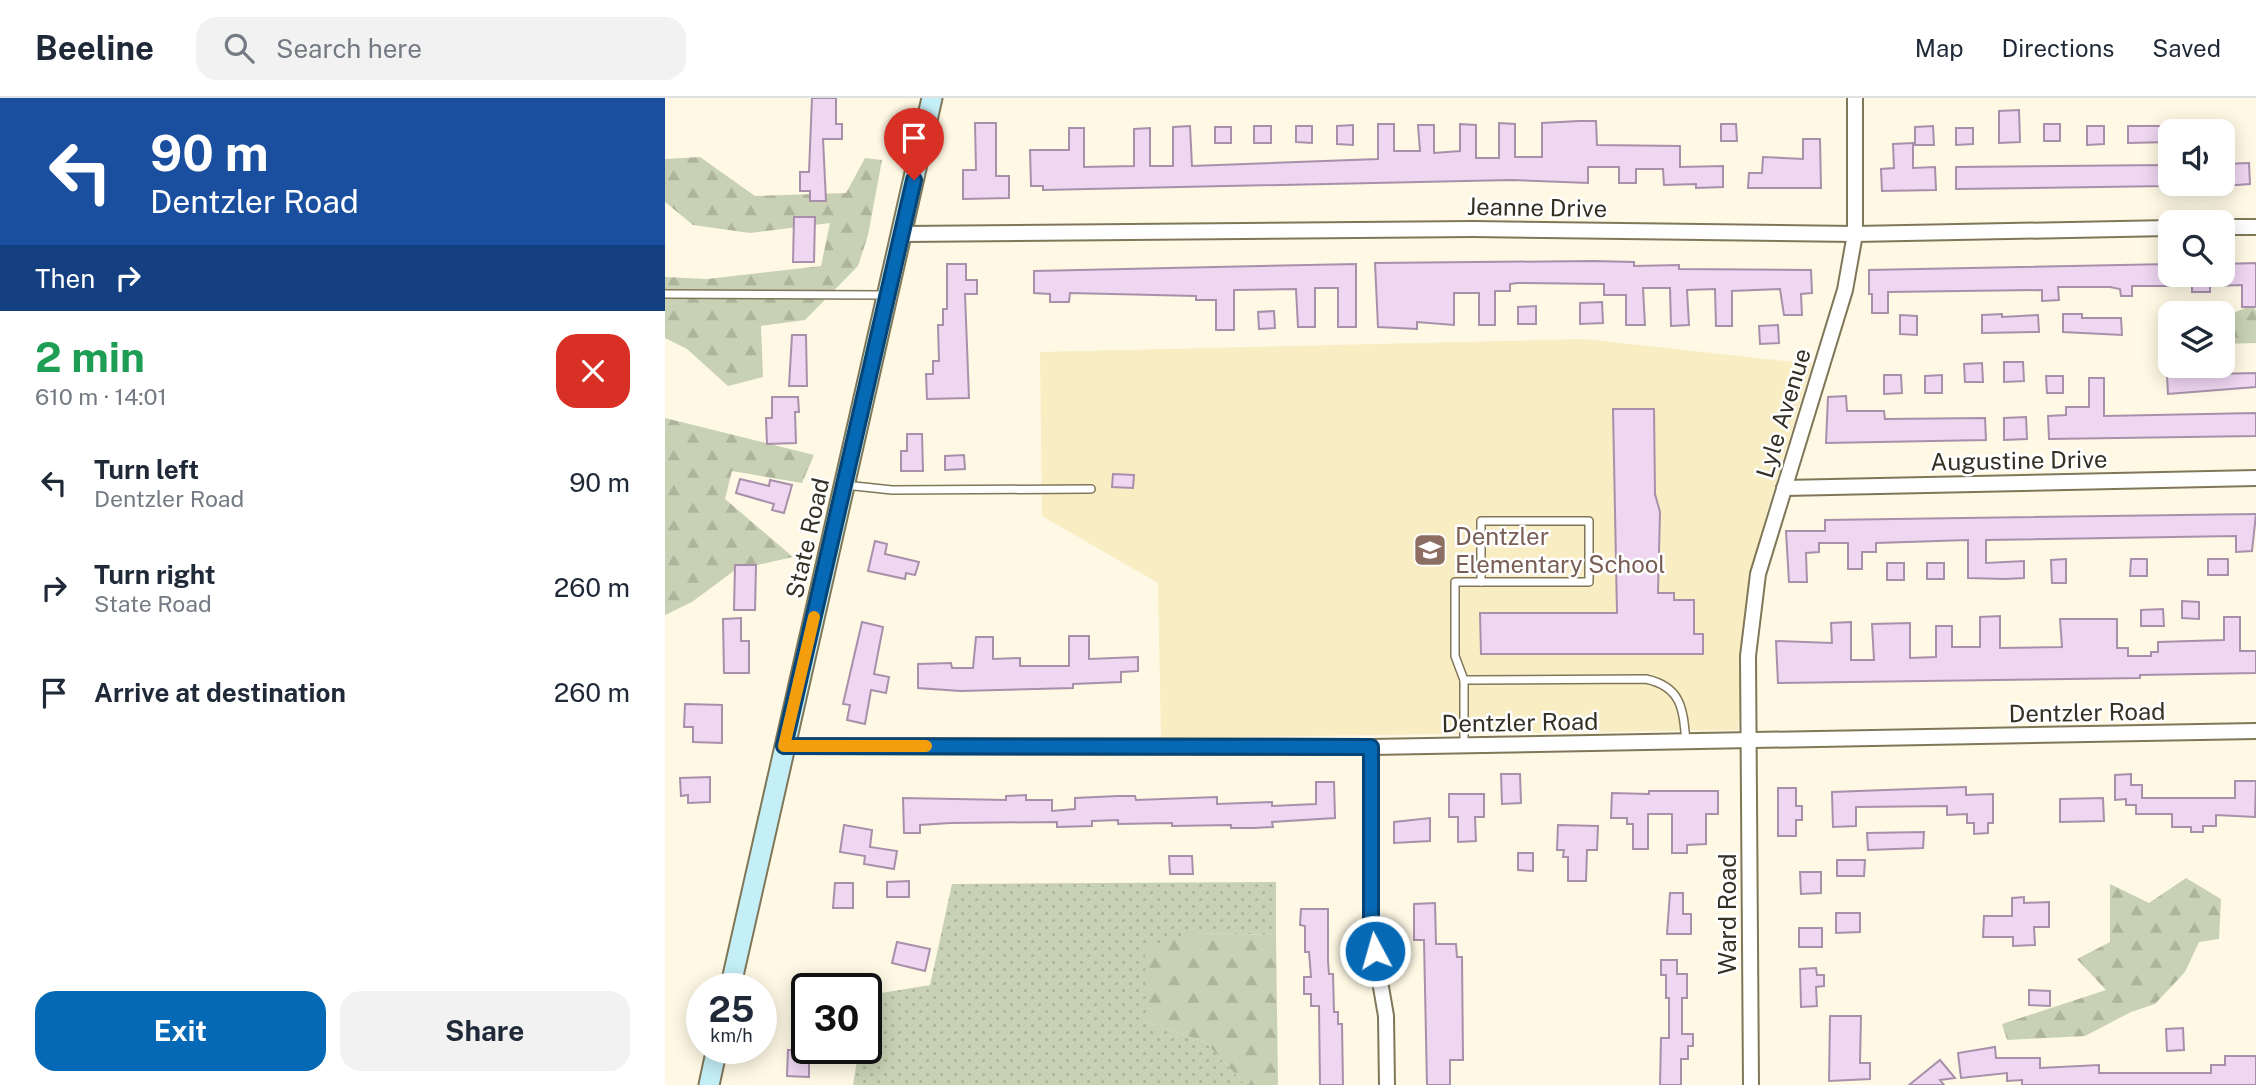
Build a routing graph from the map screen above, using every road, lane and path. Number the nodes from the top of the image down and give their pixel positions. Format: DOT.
graph roads {
  1 [pos="932,98"];
  2 [pos="1855,98"];
  3 [pos="2235,227"];
  4 [pos="2256,227"];
  5 [pos="2158,228"];
  6 [pos="903,234"];
  7 [pos="1855,234"];
  8 [pos="665,294"];
  9 [pos="889,295"];
  10 [pos="2256,478"];
  11 [pos="844,485"];
  12 [pos="1784,488"];
  13 [pos="1090,489"];
  14 [pos="1481,582"];
  15 [pos="1464,680"];
  16 [pos="2256,731"];
  17 [pos="1748,742"];
  18 [pos="1686,743"];
  19 [pos="784,746"];
  20 [pos="1464,746"];
  21 [pos="1371,747"];
  22 [pos="734,973"];
  23 [pos="714,1064"];
  24 [pos="709,1085"];
  25 [pos="1387,1085"];
  26 [pos="1751,1085"];
  1 -- 6 [label="main road, State Road"];
  2 -- 7 [label="street, Lyle Avenue"];
  3 -- 4 [label="street"];
  5 -- 7 [label="street, Jeanne Drive"];
  6 -- 7 [label="street, Jeanne Drive"];
  6 -- 9 [label="main road, State Road"];
  7 -- 12 [label="street, Lyle Avenue"];
  8 -- 9 [label="lane"];
  9 -- 11 [label="main road, State Road"];
  10 -- 12 [label="street, Augustine Drive"];
  11 -- 13 [label="lane"];
  11 -- 19 [label="main road, State Road"];
  12 -- 17 [label="street, Lyle Avenue"];
  14 -- 14 [label="lane"];
  14 -- 15 [label="lane"];
  15 -- 18 [label="lane"];
  15 -- 20 [label="lane"];
  16 -- 17 [label="street, Dentzler Road"];
  17 -- 18 [label="street, Dentzler Road"];
  17 -- 26 [label="street, Ward Road"];
  18 -- 20 [label="street, Dentzler Road"];
  19 -- 21 [label="street, Dentzler Road"];
  19 -- 22 [label="main road, State Road"];
  20 -- 21 [label="street, Dentzler Road"];
  21 -- 25 [label="street"];
  23 -- 24 [label="main road"];
}
